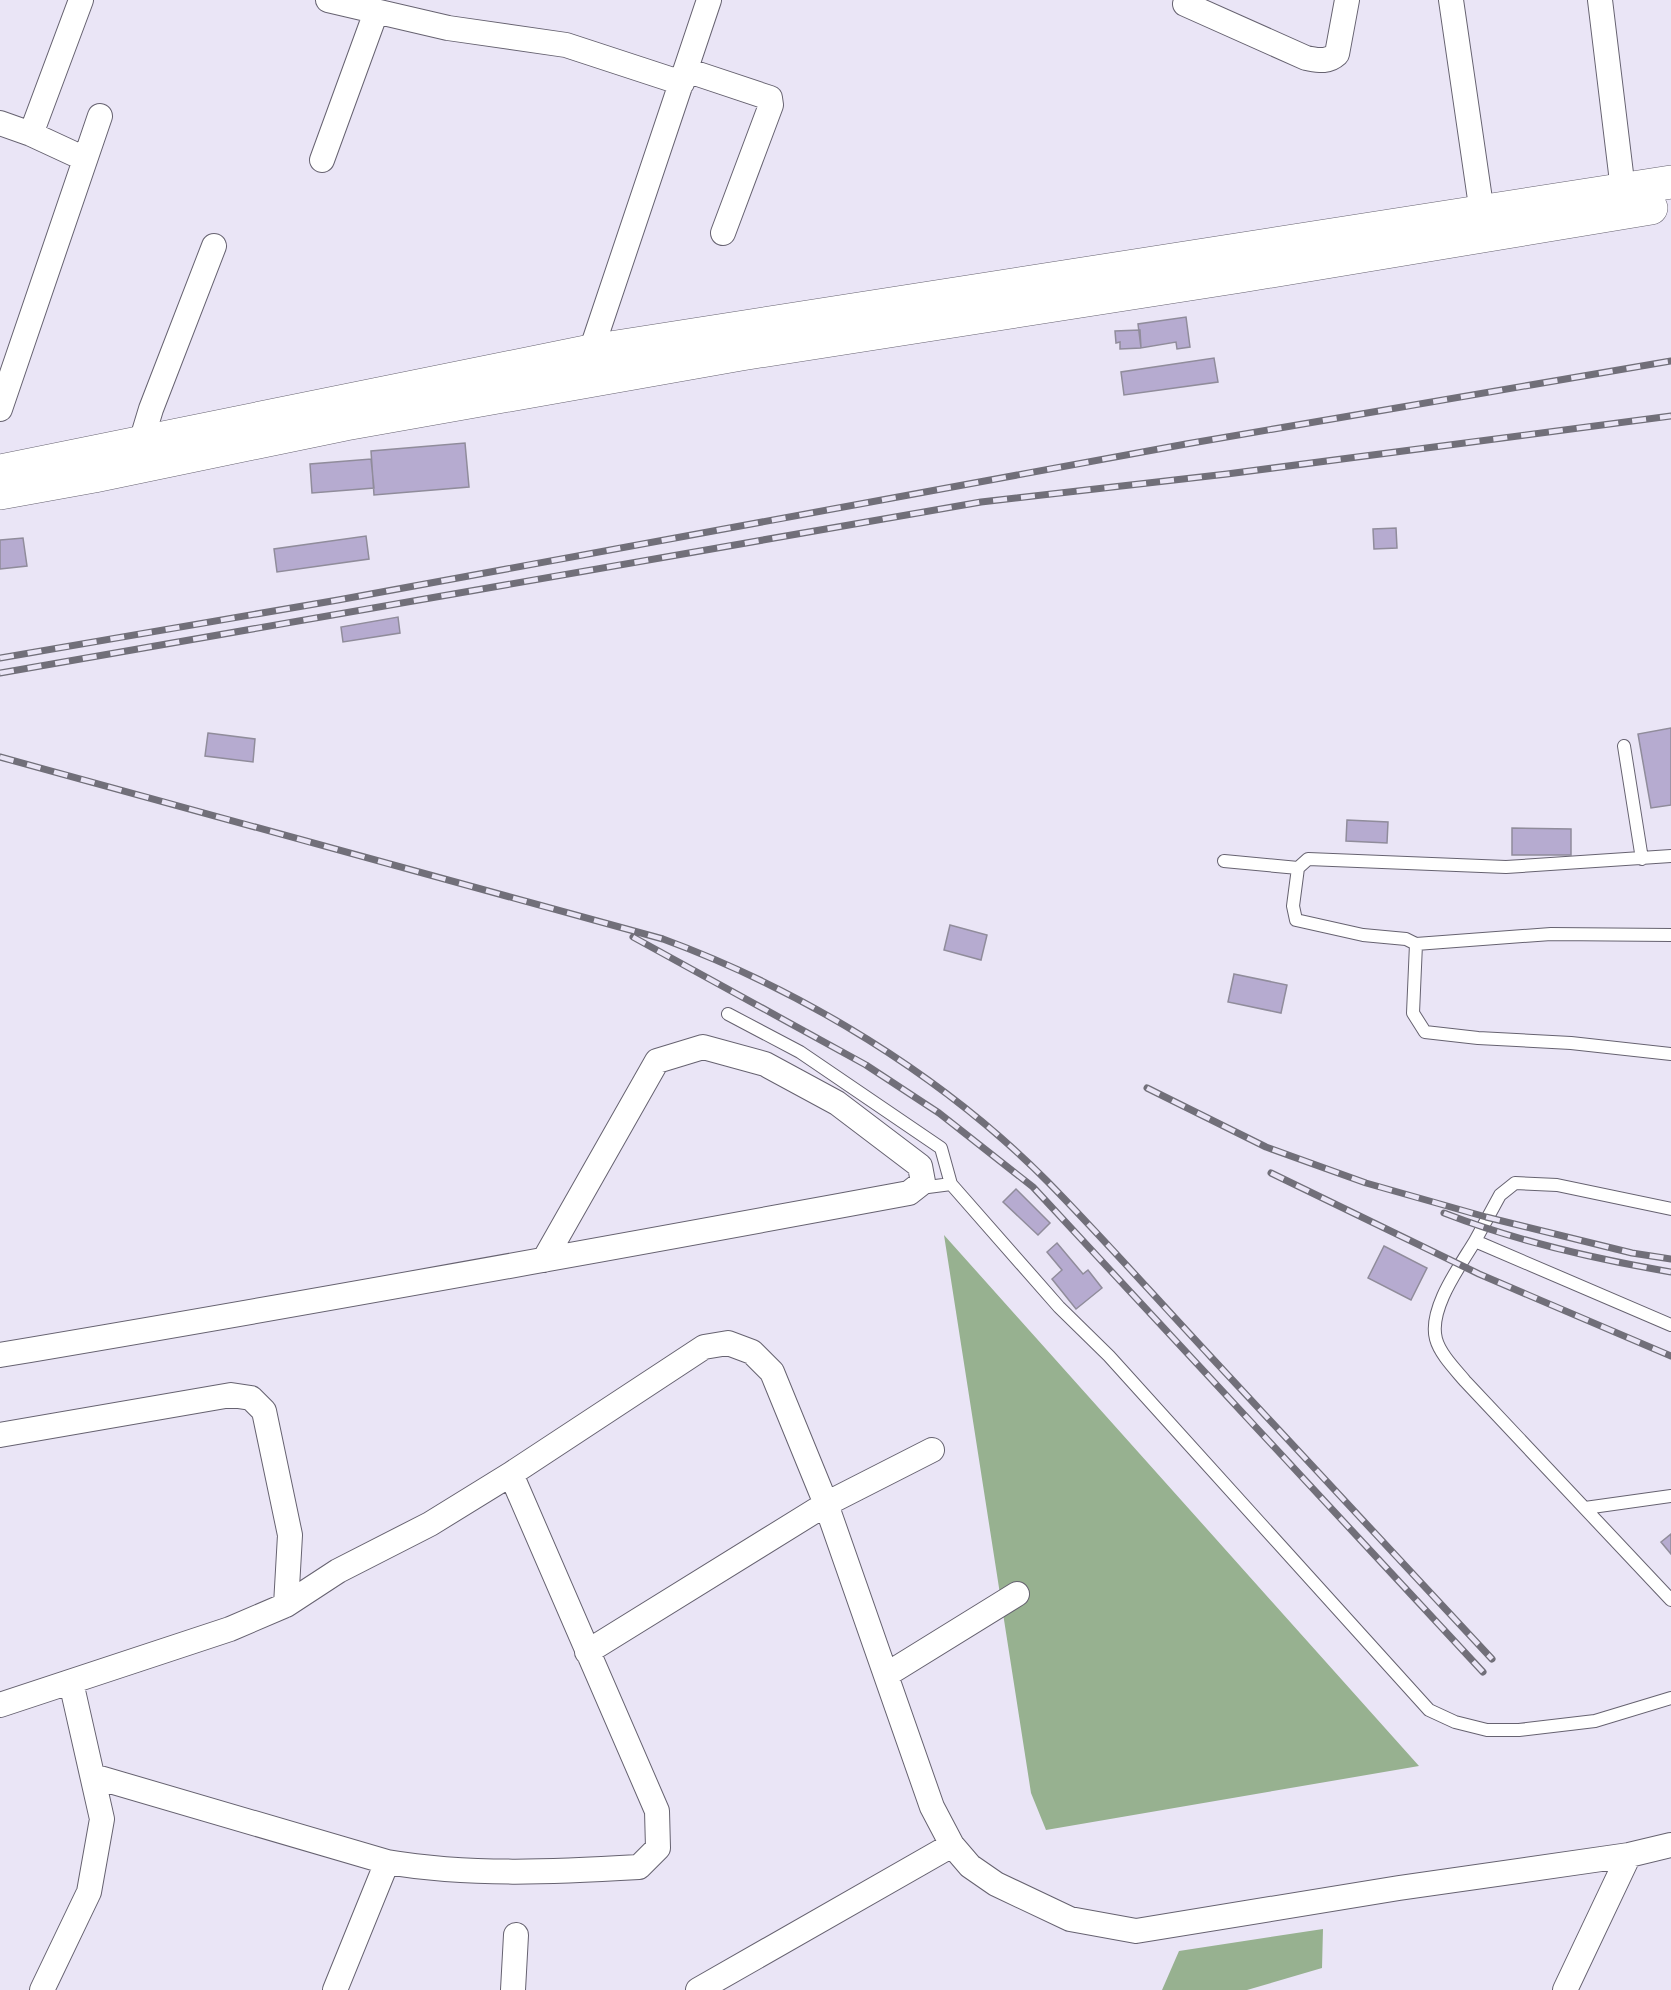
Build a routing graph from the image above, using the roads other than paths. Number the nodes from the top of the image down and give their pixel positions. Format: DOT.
graph roads {
  1 [pos="81,0"];
  2 [pos="328,0"];
  3 [pos="709,0"];
  4 [pos="1347,0"];
  5 [pos="1451,0"];
  6 [pos="1600,0"];
  7 [pos="1185,4"];
  8 [pos="376,12"];
  9 [pos="684,76"];
  10 [pos="100,116"];
  11 [pos="0,123"];
  12 [pos="32,134"];
  13 [pos="85,159"];
  14 [pos="322,160"];
  15 [pos="1671,182"];
  16 [pos="1623,190"];
  17 [pos="1671,205"];
  18 [pos="1482,213"];
  19 [pos="723,233"];
  20 [pos="214,246"];
  21 [pos="592,366"];
  22 [pos="0,409"];
  23 [pos="142,454"];
  24 [pos="0,471"];
  25 [pos="0,493"];
  26 [pos="1624,746"];
  27 [pos="1671,856"];
  28 [pos="1642,859"];
  29 [pos="1224,861"];
  30 [pos="1298,868"];
  31 [pos="1671,935"];
  32 [pos="1416,944"];
  33 [pos="728,1014"];
  34 [pos="1671,1054"];
  35 [pos="923,1182"];
  36 [pos="951,1184"];
  37 [pos="1671,1209"];
  38 [pos="1475,1241"];
  39 [pos="544,1260"];
  40 [pos="1671,1325"];
  41 [pos="0,1355"];
  42 [pos="0,1435"];
  43 [pos="932,1450"];
  44 [pos="511,1474"];
  45 [pos="1671,1496"];
  46 [pos="826,1504"];
  47 [pos="1585,1508"];
  48 [pos="1017,1594"];
  49 [pos="1671,1600"];
  50 [pos="286,1605"];
  51 [pos="587,1653"];
  52 [pos="886,1675"];
  53 [pos="71,1682"];
  54 [pos="1671,1698"];
  55 [pos="0,1705"];
  56 [pos="93,1776"];
  57 [pos="952,1845"];
  58 [pos="1671,1845"];
  59 [pos="1629,1855"];
  60 [pos="387,1862"];
  61 [pos="516,1935"];
  62 [pos="42,1990"];
  63 [pos="335,1990"];
  64 [pos="513,1990"];
  65 [pos="698,1990"];
  66 [pos="1565,1990"];
  1 -- 12 [label="street"];
  2 -- 8 [label="street"];
  3 -- 9 [label="street"];
  4 -- 7 [label="street"];
  5 -- 18 [label="street"];
  6 -- 16 [label="street"];
  8 -- 9 [label="street"];
  8 -- 14 [label="street"];
  9 -- 19 [label="street"];
  9 -- 21 [label="street"];
  10 -- 13 [label="street"];
  11 -- 12 [label="street"];
  12 -- 13 [label="street"];
  13 -- 22 [label="street"];
  15 -- 16 [label="street"];
  16 -- 18 [label="street"];
  17 -- 21 [label="street"];
  18 -- 21 [label="street"];
  20 -- 23 [label="street"];
  21 -- 23 [label="street"];
  23 -- 24 [label="street"];
  23 -- 25 [label="street"];
  26 -- 28 [label="lane"];
  27 -- 28 [label="lane"];
  28 -- 30 [label="lane"];
  29 -- 30 [label="lane"];
  30 -- 32 [label="lane"];
  31 -- 32 [label="lane"];
  32 -- 34 [label="lane"];
  33 -- 36 [label="lane"];
  35 -- 36 [label="lane"];
  35 -- 39 [label="street"];
  35 -- 39 [label="street"];
  36 -- 54 [label="lane"];
  37 -- 38 [label="lane"];
  38 -- 40 [label="lane"];
  38 -- 47 [label="lane"];
  39 -- 41 [label="street"];
  42 -- 50 [label="street"];
  43 -- 46 [label="street"];
  44 -- 46 [label="street"];
  44 -- 50 [label="street"];
  44 -- 51 [label="street"];
  45 -- 47 [label="lane"];
  46 -- 51 [label="street"];
  46 -- 52 [label="street"];
  47 -- 49 [label="lane"];
  48 -- 52 [label="street"];
  50 -- 53 [label="street"];
  51 -- 60 [label="street"];
  52 -- 57 [label="street"];
  53 -- 55 [label="street"];
  53 -- 56 [label="street"];
  56 -- 60 [label="street"];
  56 -- 62 [label="street"];
  57 -- 59 [label="street"];
  57 -- 65 [label="street"];
  58 -- 59 [label="street"];
  59 -- 66 [label="street"];
  60 -- 63 [label="street"];
  61 -- 64 [label="street"];
}
